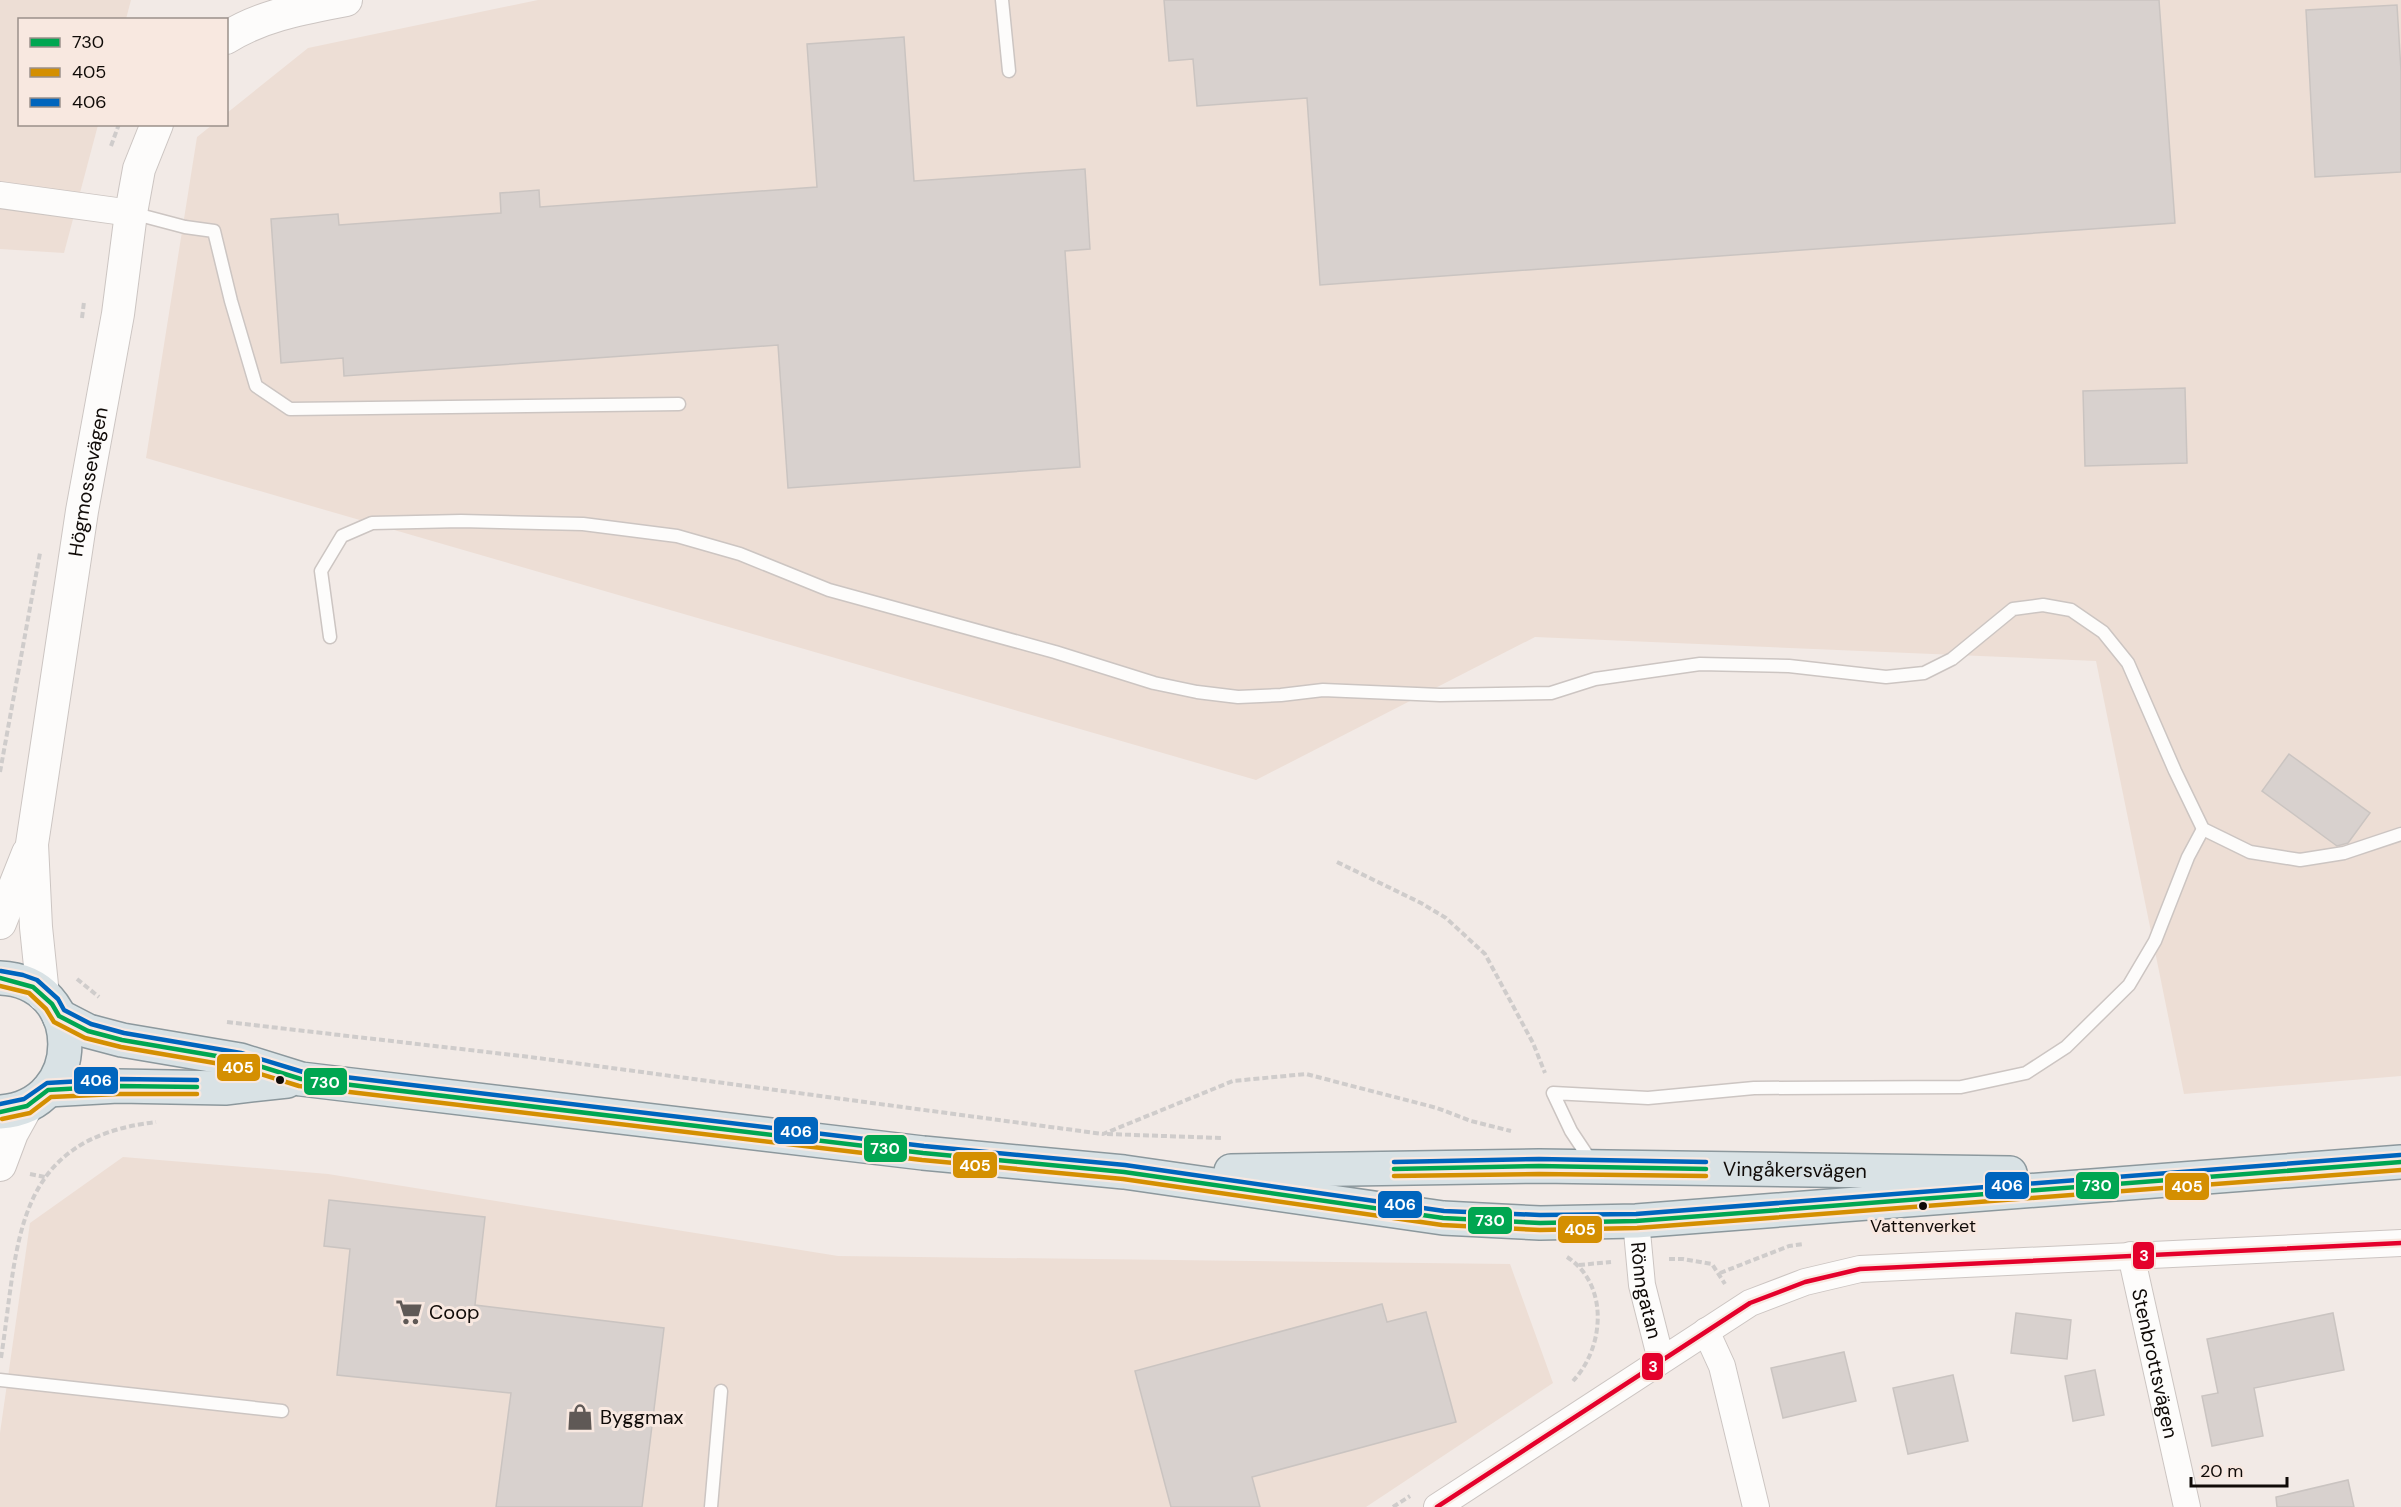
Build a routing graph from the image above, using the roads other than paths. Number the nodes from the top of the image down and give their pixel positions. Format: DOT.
graph roads {
  1 [pos="346,0"];
  2 [pos="1002,0"];
  3 [pos="228,37"];
  4 [pos="1010,71"];
  5 [pos="156,126"];
  6 [pos="0,195"];
  7 [pos="131,213"];
  8 [pos="679,404"];
  9 [pos="330,637"];
  10 [pos="2203,829"];
  11 [pos="2401,834"];
  12 [pos="32,844"];
  13 [pos="0,923"];
  14 [pos="0,978"];
  15 [pos="51,1006"];
  16 [pos="301,1079"];
  17 [pos="25,1103"];
  18 [pos="2401,1162"];
  19 [pos="0,1165"];
  20 [pos="1638,1169"];
  21 [pos="1124,1173"];
  22 [pos="2177,1178"];
  23 [pos="1636,1221"];
  24 [pos="2401,1243"];
  25 [pos="2131,1255"];
  26 [pos="1706,1331"];
  27 [pos="1661,1360"];
  28 [pos="0,1380"];
  29 [pos="721,1391"];
  30 [pos="282,1412"];
  31 [pos="711,1507"];
  32 [pos="1437,1507"];
  33 [pos="1756,1507"];
  34 [pos="2187,1507"];
  1 -- 3 [label="street"];
  2 -- 4 [label="lane"];
  5 -- 7 [label="street, Högmossevägen"];
  6 -- 7 [label="street"];
  7 -- 8 [label="lane"];
  7 -- 12 [label="street, Högmossevägen"];
  9 -- 10 [label="lane"];
  10 -- 11 [label="lane"];
  10 -- 20 [label="lane"];
  12 -- 13 [label="street, Högmossevägen"];
  12 -- 15 [label="street, Högmossevägen"];
  14 -- 15 [label="main road, Vingåkersvägen"];
  15 -- 16 [label="main road, Vingåkersvägen"];
  15 -- 17 [label="main road"];
  16 -- 17 [label="main road, Vingåkersvägen"];
  16 -- 21 [label="main road, Vingåkersvägen"];
  17 -- 19 [label="street"];
  18 -- 22 [label="main road, Vingåkersvägen"];
  20 -- 21 [label="main road, Vingåkersvägen"];
  20 -- 22 [label="main road, Vingåkersvägen"];
  20 -- 23 [label="main road"];
  21 -- 23 [label="main road, Vingåkersvägen"];
  22 -- 23 [label="main road, Vingåkersvägen"];
  23 -- 27 [label="street, Rönngatan"];
  24 -- 25 [label="street"];
  25 -- 26 [label="street"];
  25 -- 34 [label="street, Stenbrottsvägen"];
  26 -- 27 [label="street, Rönngatan"];
  26 -- 33 [label="street"];
  27 -- 32 [label="street, Rönngatan"];
  28 -- 30 [label="lane"];
  29 -- 31 [label="lane"];
}
